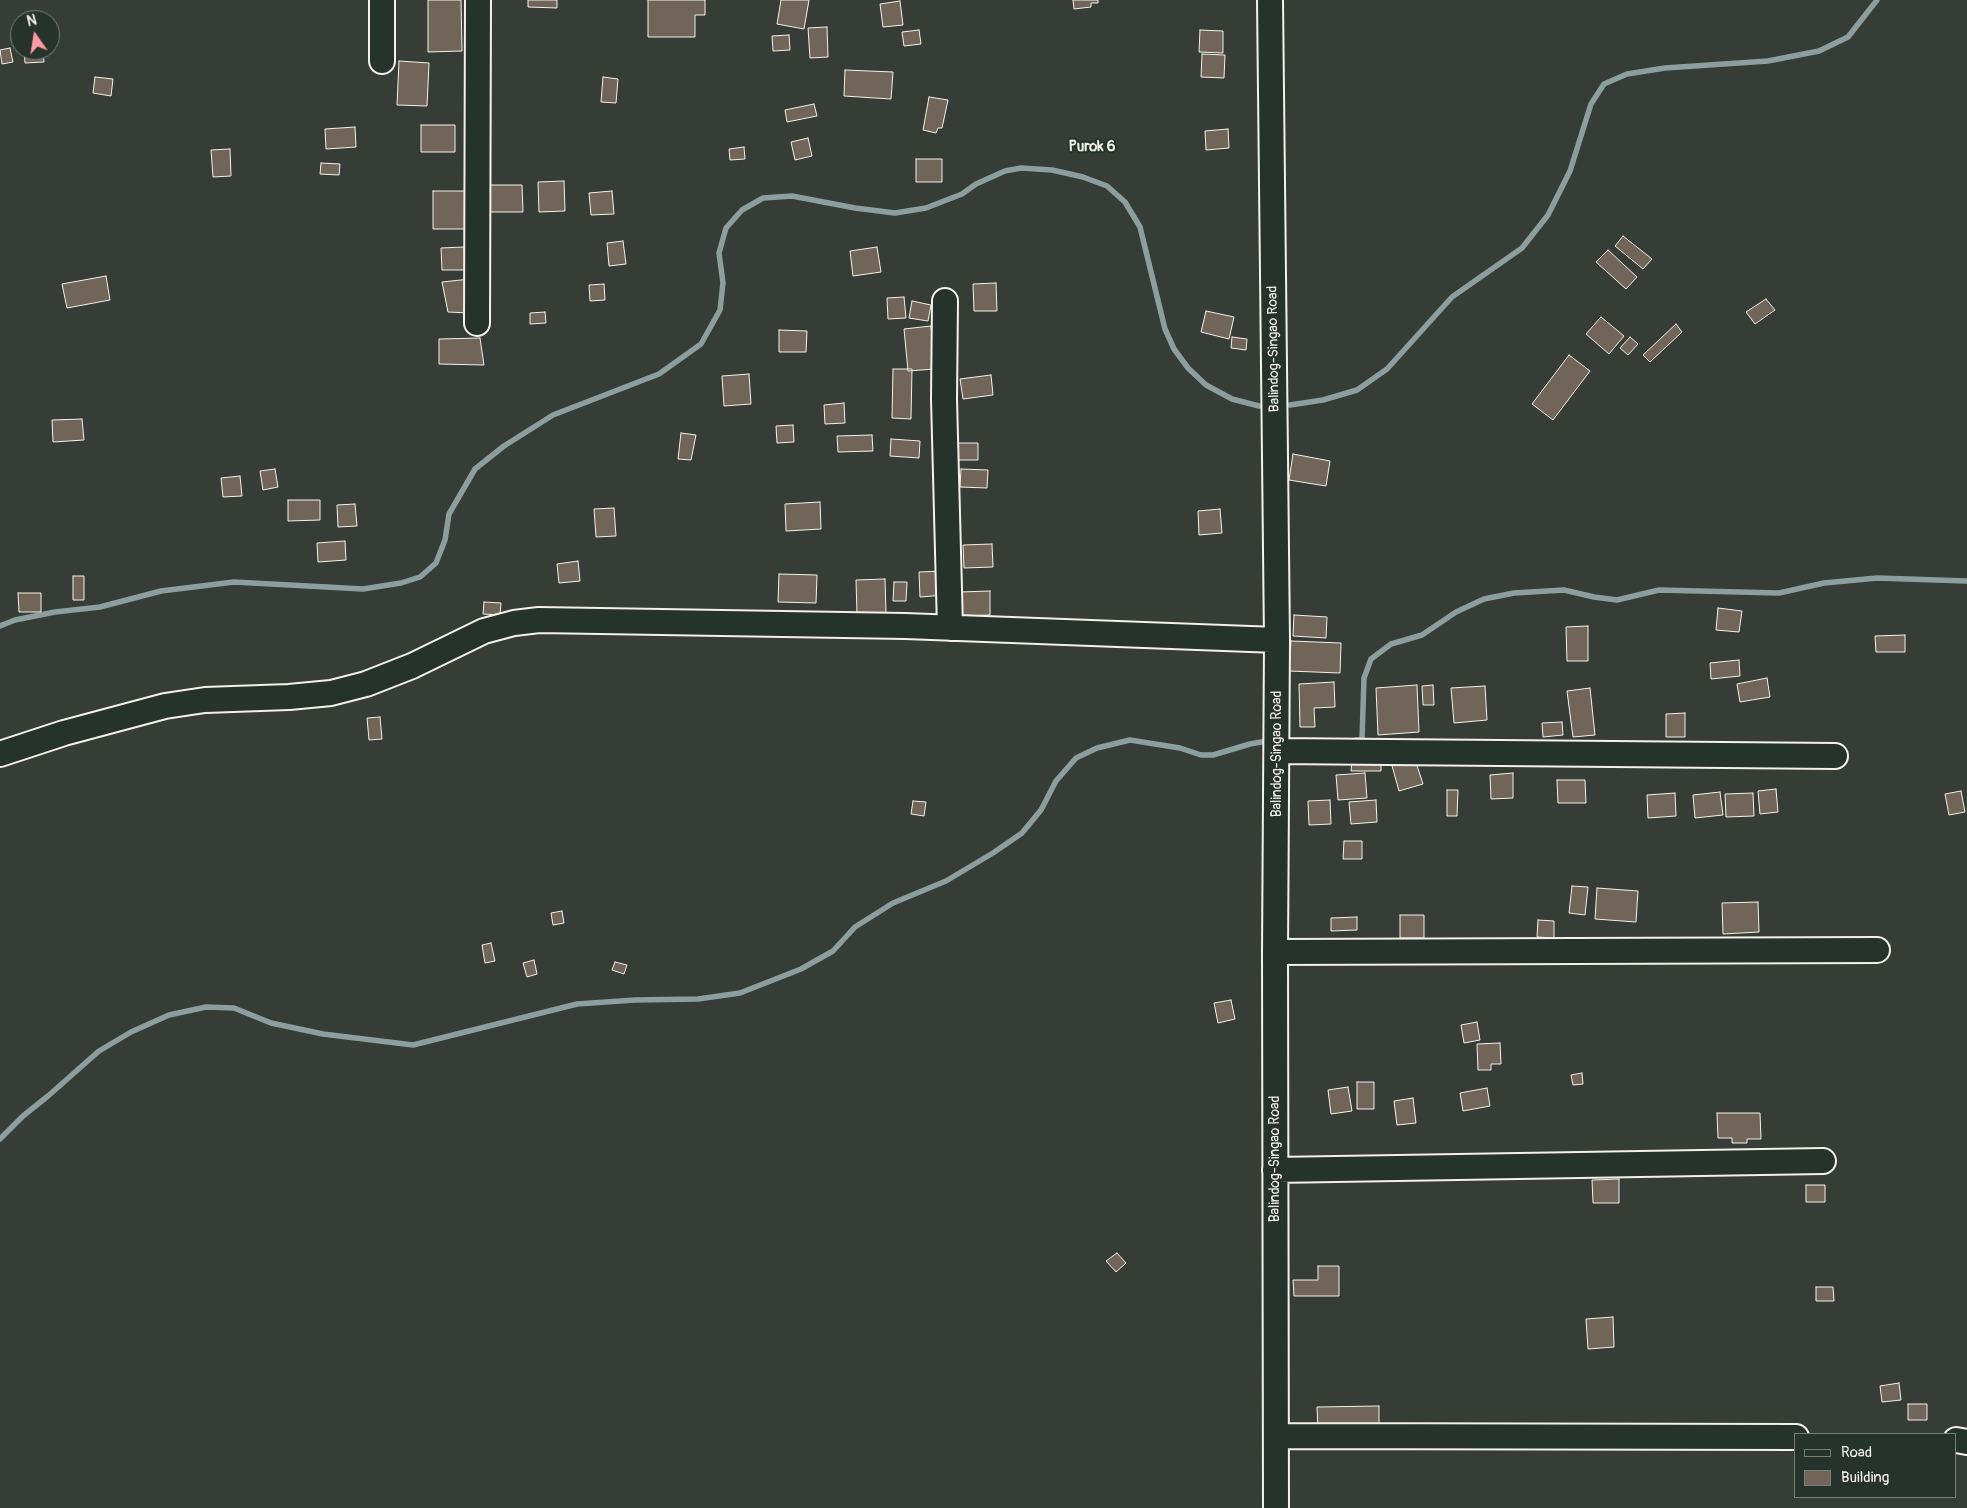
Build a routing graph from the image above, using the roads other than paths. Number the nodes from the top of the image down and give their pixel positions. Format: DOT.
graph roads {
  1 [pos="382,0"];
  2 [pos="478,0"];
  3 [pos="1270,0"];
  4 [pos="382,61"];
  5 [pos="945,301"];
  6 [pos="478,323"];
  7 [pos="950,628"];
  8 [pos="1278,640"];
  9 [pos="1277,751"];
  10 [pos="0,754"];
  11 [pos="1835,756"];
  12 [pos="1877,950"];
  13 [pos="1275,952"];
  14 [pos="1823,1161"];
  15 [pos="1275,1170"];
  16 [pos="1276,1436"];
  17 [pos="1794,1436"];
  18 [pos="1276,1508"];
  1 -- 4 [label="street"];
  2 -- 6 [label="street"];
  3 -- 8 [label="street, Balindog-Singao Road"];
  5 -- 7 [label="street"];
  7 -- 8 [label="street"];
  7 -- 10 [label="street"];
  8 -- 9 [label="street, Balindog-Singao Road"];
  9 -- 11 [label="street"];
  9 -- 13 [label="street, Balindog-Singao Road"];
  12 -- 13 [label="street"];
  13 -- 15 [label="street, Balindog-Singao Road"];
  14 -- 15 [label="street"];
  15 -- 16 [label="street, Balindog-Singao Road"];
  16 -- 17 [label="street"];
  16 -- 18 [label="street, Balindog-Singao Road"];
}
